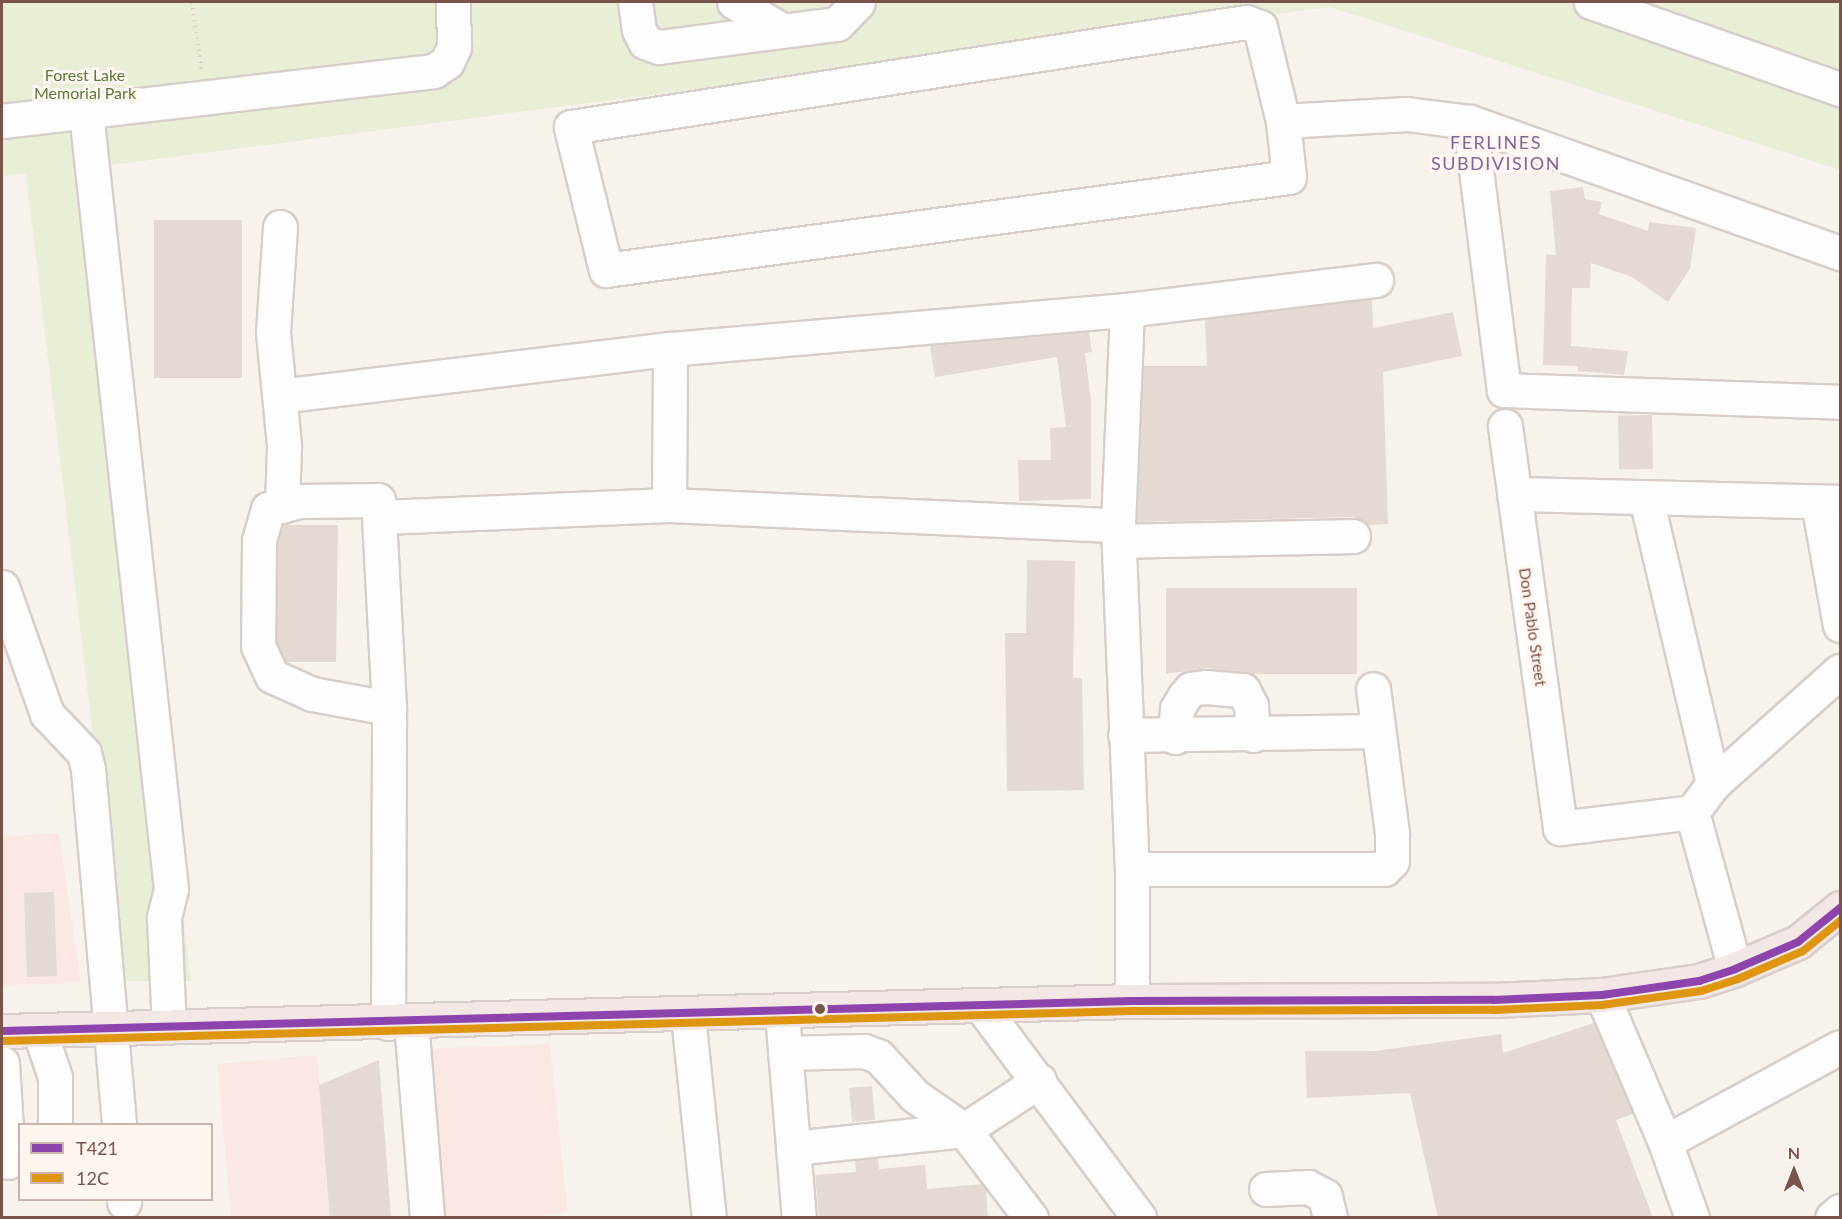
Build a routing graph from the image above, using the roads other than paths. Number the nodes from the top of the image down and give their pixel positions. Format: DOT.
graph roads {
  1 [pos="453,2"];
  2 [pos="635,2"];
  3 [pos="734,2"];
  4 [pos="858,2"];
  5 [pos="1591,2"];
  6 [pos="782,30"];
  7 [pos="1840,89"];
  8 [pos="78,113"];
  9 [pos="2,121"];
  10 [pos="1283,121"];
  11 [pos="1470,122"];
  12 [pos="280,227"];
  13 [pos="1840,253"];
  14 [pos="1376,280"];
  15 [pos="1127,310"];
  16 [pos="670,350"];
  17 [pos="280,396"];
  18 [pos="1840,402"];
  19 [pos="1505,426"];
  20 [pos="1514,494"];
  21 [pos="1646,498"];
  22 [pos="1829,502"];
  23 [pos="669,505"];
  24 [pos="282,506"];
  25 [pos="382,516"];
  26 [pos="1119,533"];
  27 [pos="1353,536"];
  28 [pos="2,587"];
  29 [pos="1840,625"];
  30 [pos="1840,671"];
  31 [pos="1373,689"];
  32 [pos="389,708"];
  33 [pos="1377,730"];
  34 [pos="1125,735"];
  35 [pos="1253,735"];
  36 [pos="1175,737"];
  37 [pos="1713,784"];
  38 [pos="1692,812"];
  39 [pos="1132,869"];
  40 [pos="1840,908"];
  41 [pos="1735,969"];
  42 [pos="1602,995"];
  43 [pos="1132,1001"];
  44 [pos="981,1006"];
  45 [pos="782,1013"];
  46 [pos="688,1016"];
  47 [pos="399,1022"];
  48 [pos="169,1027"];
  49 [pos="111,1029"];
  50 [pos="39,1030"];
  51 [pos="2,1031"];
  52 [pos="1840,1047"];
  53 [pos="785,1053"];
  54 [pos="2,1063"];
  55 [pos="1039,1081"];
  56 [pos="55,1123"];
  57 [pos="119,1123"];
  58 [pos="964,1130"];
  59 [pos="1665,1142"];
  60 [pos="794,1148"];
  61 [pos="8,1162"];
  62 [pos="1266,1189"];
  63 [pos="1840,1211"];
  64 [pos="427,1216"];
  65 [pos="709,1218"];
  66 [pos="799,1218"];
  67 [pos="1030,1218"];
  68 [pos="1138,1218"];
  69 [pos="1330,1218"];
  70 [pos="1692,1218"];
  71 [pos="1832,1218"];
  1 -- 8 [label="street"];
  2 -- 6 [label="street"];
  3 -- 6 [label="street"];
  4 -- 6 [label="street"];
  5 -- 7 [label="street"];
  8 -- 9 [label="street"];
  8 -- 48 [label="street"];
  10 -- 10 [label="street"];
  10 -- 11 [label="street"];
  11 -- 13 [label="street"];
  11 -- 18 [label="street"];
  12 -- 17 [label="street"];
  14 -- 15 [label="street"];
  15 -- 16 [label="street"];
  15 -- 26 [label="street"];
  16 -- 17 [label="street"];
  16 -- 23 [label="street"];
  17 -- 24 [label="street"];
  19 -- 20 [label="street, Don Pablo Street"];
  20 -- 21 [label="street"];
  20 -- 38 [label="street, Don Pablo Street"];
  21 -- 22 [label="street"];
  21 -- 37 [label="street"];
  22 -- 29 [label="street"];
  23 -- 25 [label="street"];
  23 -- 26 [label="street"];
  24 -- 25 [label="street"];
  24 -- 32 [label="street"];
  25 -- 32 [label="street"];
  26 -- 27 [label="street"];
  26 -- 34 [label="street"];
  28 -- 49 [label="street"];
  30 -- 37 [label="street"];
  31 -- 33 [label="street"];
  32 -- 47 [label="street"];
  33 -- 35 [label="street"];
  33 -- 39 [label="street"];
  34 -- 36 [label="street"];
  34 -- 39 [label="street"];
  35 -- 36 [label="street"];
  35 -- 36 [label="street"];
  37 -- 38 [label="street"];
  38 -- 41 [label="street"];
  39 -- 43 [label="street"];
  40 -- 41 [label="highway"];
  41 -- 42 [label="highway"];
  42 -- 43 [label="highway"];
  42 -- 59 [label="street"];
  43 -- 44 [label="highway"];
  44 -- 45 [label="highway"];
  44 -- 55 [label="street"];
  45 -- 46 [label="highway"];
  45 -- 53 [label="street"];
  46 -- 47 [label="highway"];
  46 -- 65 [label="street"];
  47 -- 48 [label="highway"];
  47 -- 64 [label="street"];
  48 -- 49 [label="highway"];
  49 -- 50 [label="highway"];
  49 -- 57 [label="street"];
  50 -- 51 [label="highway"];
  50 -- 56 [label="street"];
  52 -- 59 [label="street"];
  53 -- 58 [label="street"];
  53 -- 60 [label="street"];
  54 -- 61 [label="street"];
  55 -- 58 [label="street"];
  55 -- 68 [label="street"];
  58 -- 60 [label="street"];
  58 -- 67 [label="street"];
  59 -- 70 [label="street"];
  60 -- 66 [label="street"];
  62 -- 69 [label="street"];
  63 -- 71 [label="street"];
}
